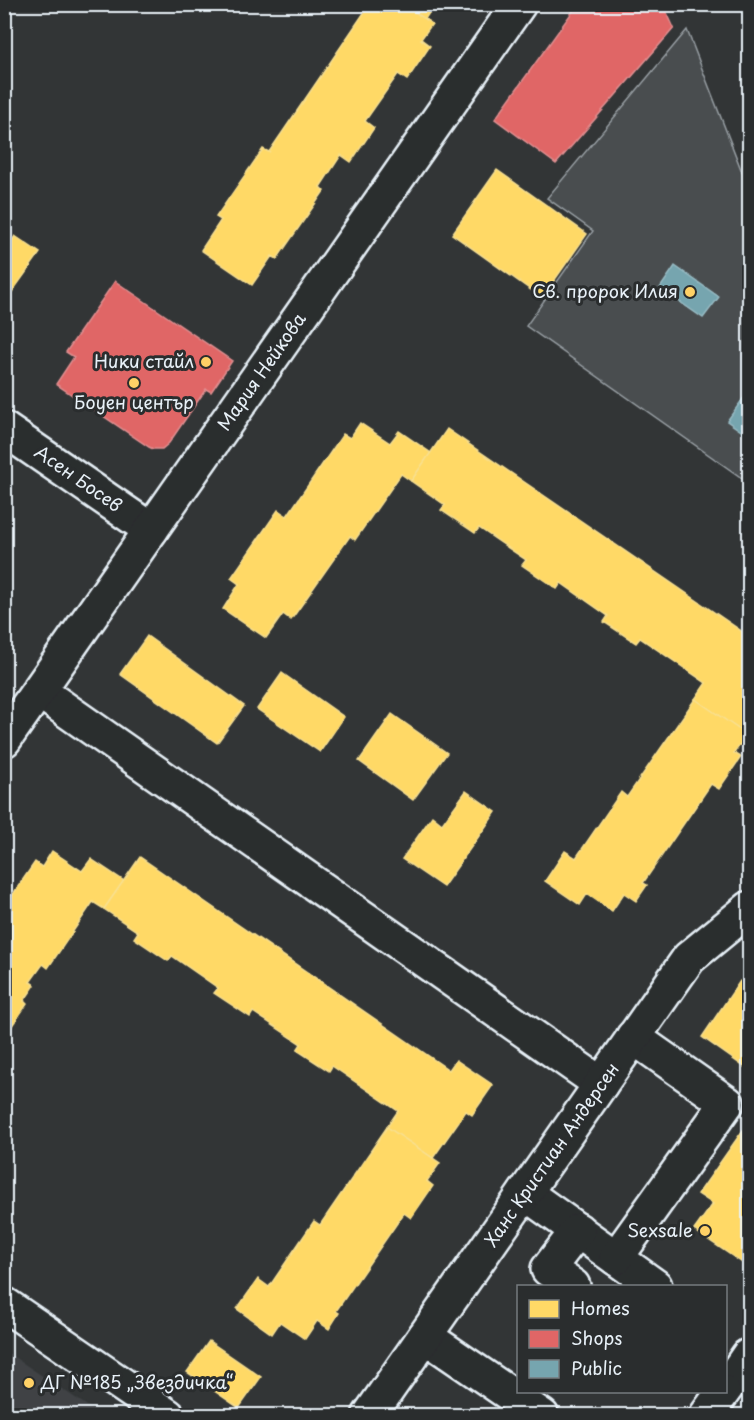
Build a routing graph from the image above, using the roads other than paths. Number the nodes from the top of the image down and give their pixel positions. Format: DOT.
graph roads {
  1 [pos="519,4"];
  2 [pos="4,429"];
  3 [pos="151,530"];
  4 [pos="39,691"];
  5 [pos="4,740"];
  6 [pos="750,908"];
  7 [pos="633,1037"];
  8 [pos="601,1084"];
  9 [pos="525,1193"];
  10 [pos="578,1230"];
  11 [pos="616,1258"];
  12 [pos="570,1285"];
  13 [pos="652,1285"];
  14 [pos="4,1304"];
  15 [pos="425,1336"];
  16 [pos="743,1351"];
  17 [pos="727,1380"];
  18 [pos="168,1416"];
  19 [pos="369,1416"];
  20 [pos="542,1416"];
  1 -- 3 [label="street, Мария Нейкова"];
  2 -- 3 [label="street, Асен Босев"];
  3 -- 4 [label="street, Мария Нейкова"];
  4 -- 5 [label="street, Мария Нейкова"];
  4 -- 8 [label="street"];
  6 -- 7 [label="street, Ханс Кристиан Андерсен"];
  7 -- 8 [label="street, Ханс Кристиан Андерсен"];
  7 -- 11 [label="street"];
  8 -- 9 [label="street, Ханс Кристиан Андерсен"];
  9 -- 10 [label="street"];
  9 -- 15 [label="street, Ханс Кристиан Андерсен"];
  10 -- 11 [label="street"];
  10 -- 12 [label="street"];
  11 -- 13 [label="street"];
  14 -- 18 [label="street"];
  15 -- 19 [label="street, Ханс Кристиан Андерсен"];
  15 -- 20 [label="street"];
  16 -- 17 [label="street"];
}
